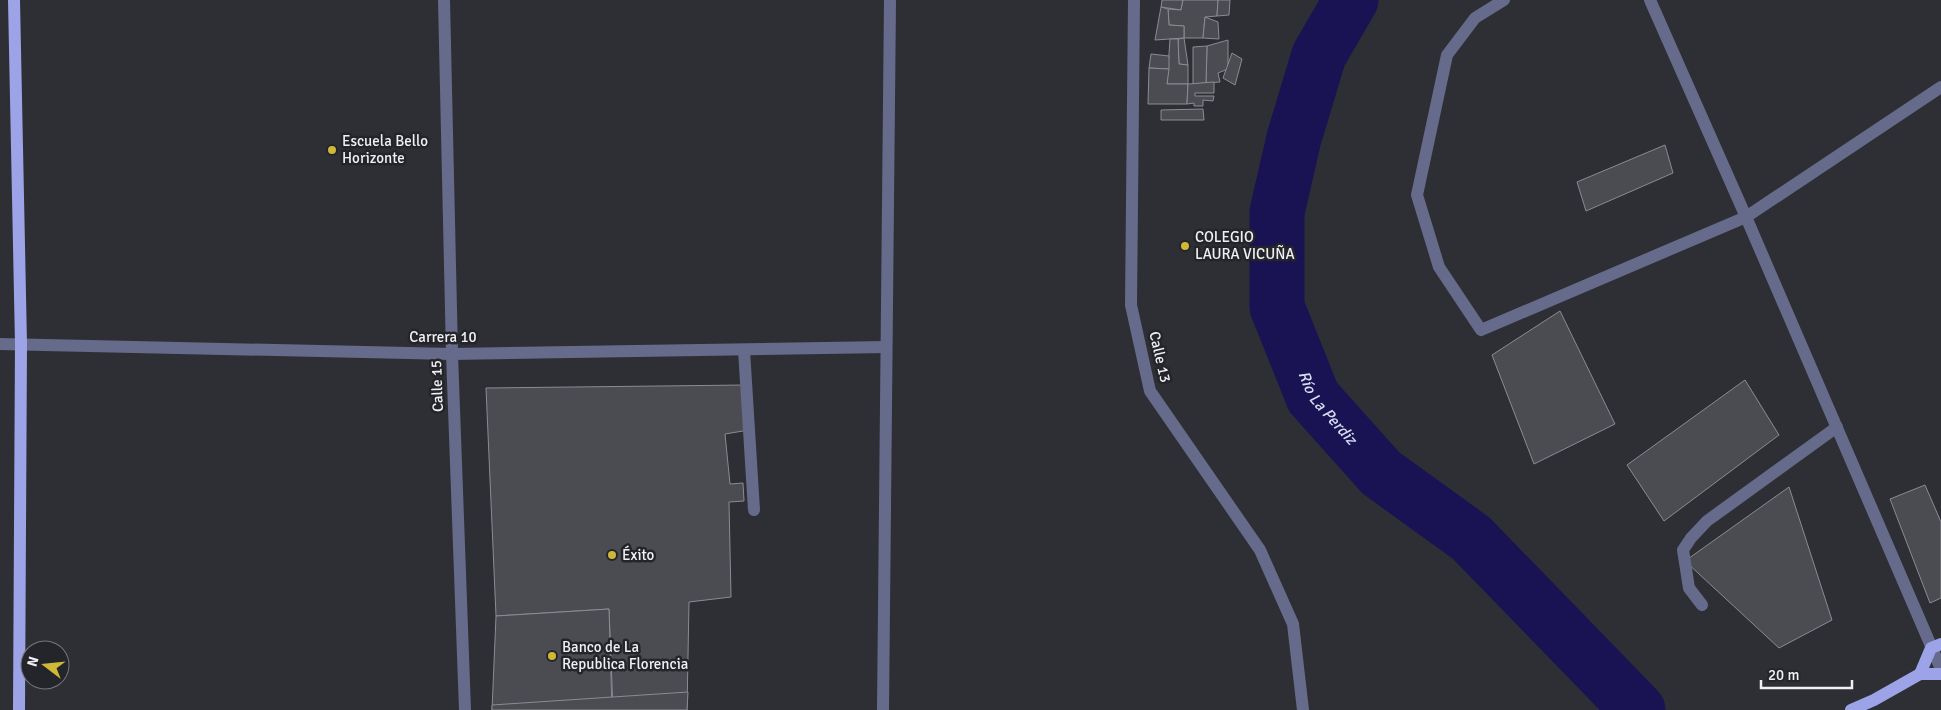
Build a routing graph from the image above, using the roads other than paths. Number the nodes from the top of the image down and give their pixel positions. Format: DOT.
graph roads {
  1 [pos="14,0"];
  2 [pos="444,0"];
  3 [pos="890,0"];
  4 [pos="1134,0"];
  5 [pos="1504,0"];
  6 [pos="1650,0"];
  7 [pos="1941,86"];
  8 [pos="1746,218"];
  9 [pos="0,344"];
  10 [pos="21,344"];
  11 [pos="886,347"];
  12 [pos="744,350"];
  13 [pos="452,354"];
  14 [pos="1837,427"];
  15 [pos="754,510"];
  16 [pos="1702,605"];
  17 [pos="1936,646"];
  18 [pos="1941,669"];
  19 [pos="1920,674"];
  20 [pos="1941,674"];
  21 [pos="19,710"];
  22 [pos="465,710"];
  23 [pos="883,710"];
  24 [pos="1303,710"];
  25 [pos="1851,710"];
  1 -- 10 [label="main road"];
  2 -- 13 [label="street, Calle 15"];
  3 -- 11 [label="street"];
  4 -- 24 [label="street, Calle 13"];
  5 -- 8 [label="street"];
  6 -- 8 [label="street"];
  7 -- 8 [label="street"];
  8 -- 14 [label="street"];
  9 -- 10 [label="street, Carrera 10"];
  10 -- 13 [label="street, Carrera 10"];
  10 -- 21 [label="main road"];
  11 -- 12 [label="street, Carrera 10"];
  11 -- 23 [label="street"];
  12 -- 13 [label="street, Carrera 10"];
  12 -- 15 [label="street"];
  13 -- 22 [label="street, Calle 15"];
  14 -- 16 [label="street"];
  14 -- 17 [label="street"];
  17 -- 18 [label="street"];
  17 -- 19 [label="main road"];
  19 -- 20 [label="main road"];
  19 -- 25 [label="main road"];
}
